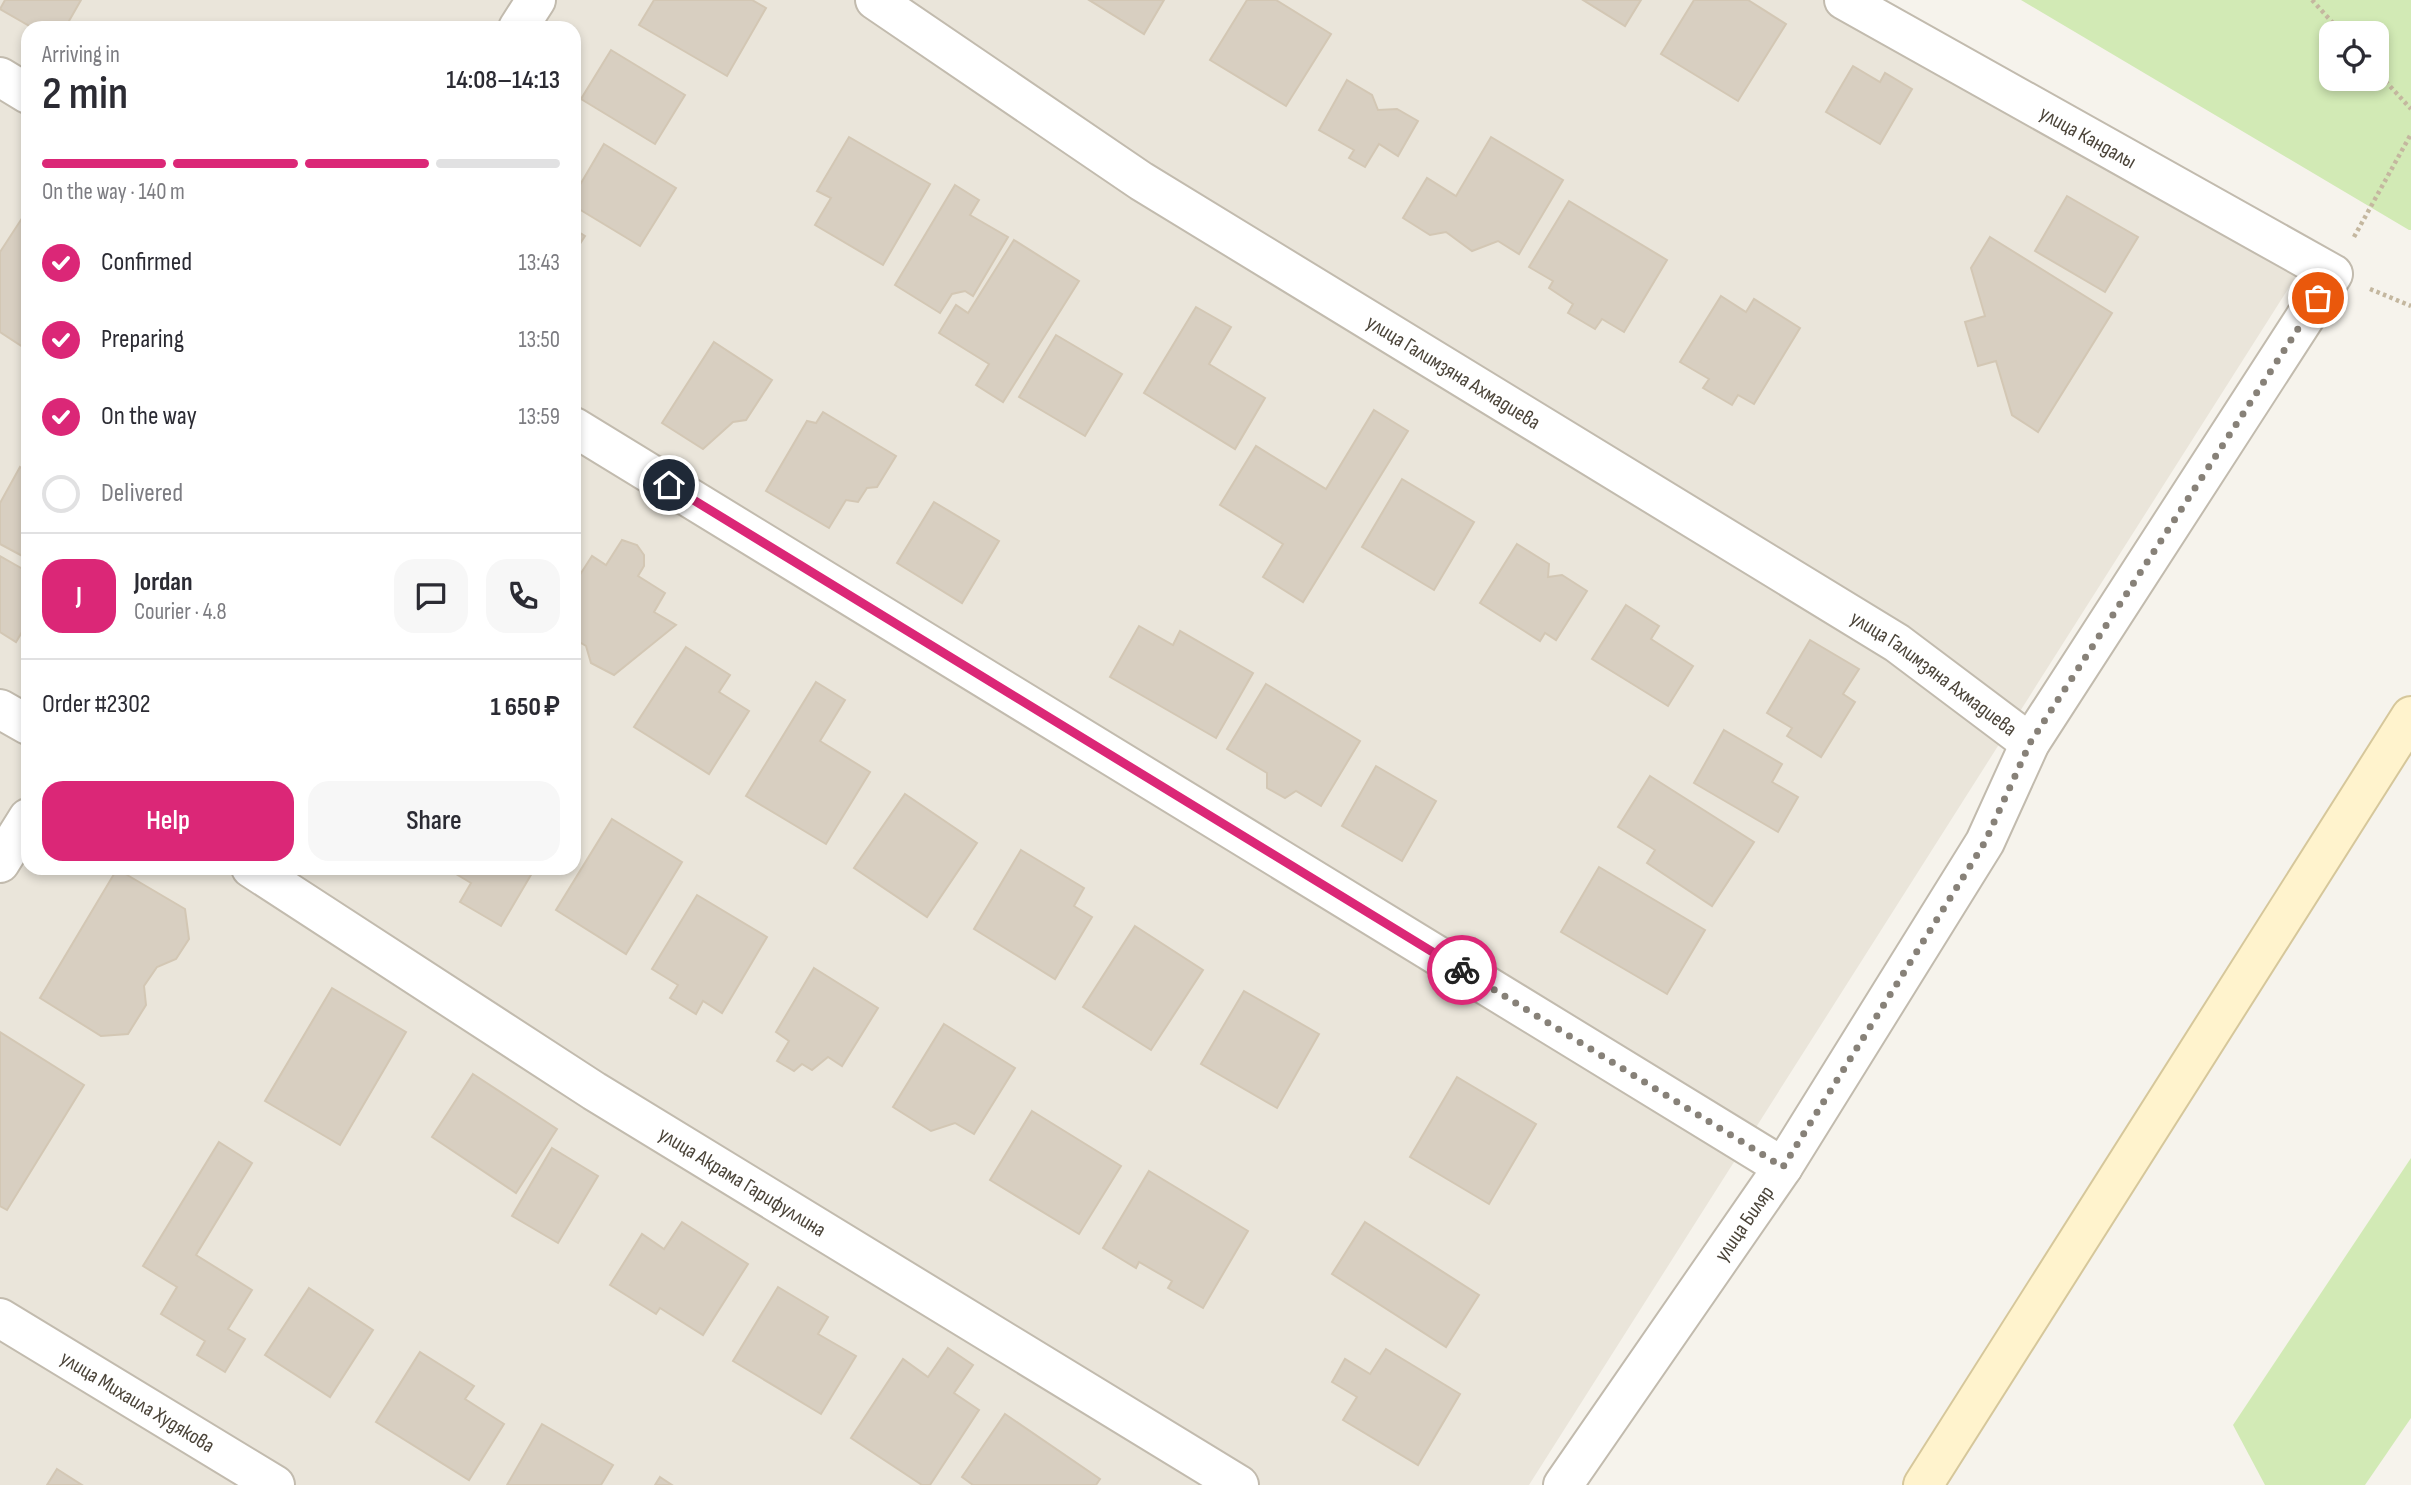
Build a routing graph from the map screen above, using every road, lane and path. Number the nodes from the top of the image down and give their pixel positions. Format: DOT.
graph roads {
  1 [pos="536,0"];
  2 [pos="875,0"];
  3 [pos="1844,0"];
  4 [pos="2312,0"];
  5 [pos="522,21"];
  6 [pos="2331,21"];
  7 [pos="0,77"];
  8 [pos="2389,85"];
  9 [pos="21,90"];
  10 [pos="2411,109"];
  11 [pos="2411,134"];
  12 [pos="2333,274"];
  13 [pos="581,431"];
  14 [pos="0,709"];
  15 [pos="2411,716"];
  16 [pos="21,721"];
  17 [pos="2030,743"];
  18 [pos="21,829"];
  19 [pos="0,863"];
  20 [pos="262,875"];
  21 [pos="1783,1167"];
  22 [pos="0,1318"];
  23 [pos="234,1474"];
  24 [pos="275,1485"];
  25 [pos="1239,1485"];
  26 [pos="1563,1485"];
  27 [pos="1923,1485"];
  1 -- 5 [label="street"];
  2 -- 17 [label="street, улица Галимзяна Ахмадиева"];
  3 -- 12 [label="street, улица Кандалы"];
  4 -- 6 [label="path"];
  7 -- 9 [label="street"];
  8 -- 10 [label="path"];
  11 -- 12 [label="path"];
  12 -- 17 [label="street, улица Биляр"];
  13 -- 21 [label="street"];
  14 -- 16 [label="street"];
  15 -- 27 [label="main road"];
  17 -- 21 [label="street, улица Биляр"];
  18 -- 19 [label="street"];
  20 -- 25 [label="street, улица Акрама Гарифуллина"];
  21 -- 26 [label="street, улица Биляр"];
  22 -- 23 [label="street, улица Михаила Худякова"];
  23 -- 24 [label="street, улица Михаила Худякова"];
}
